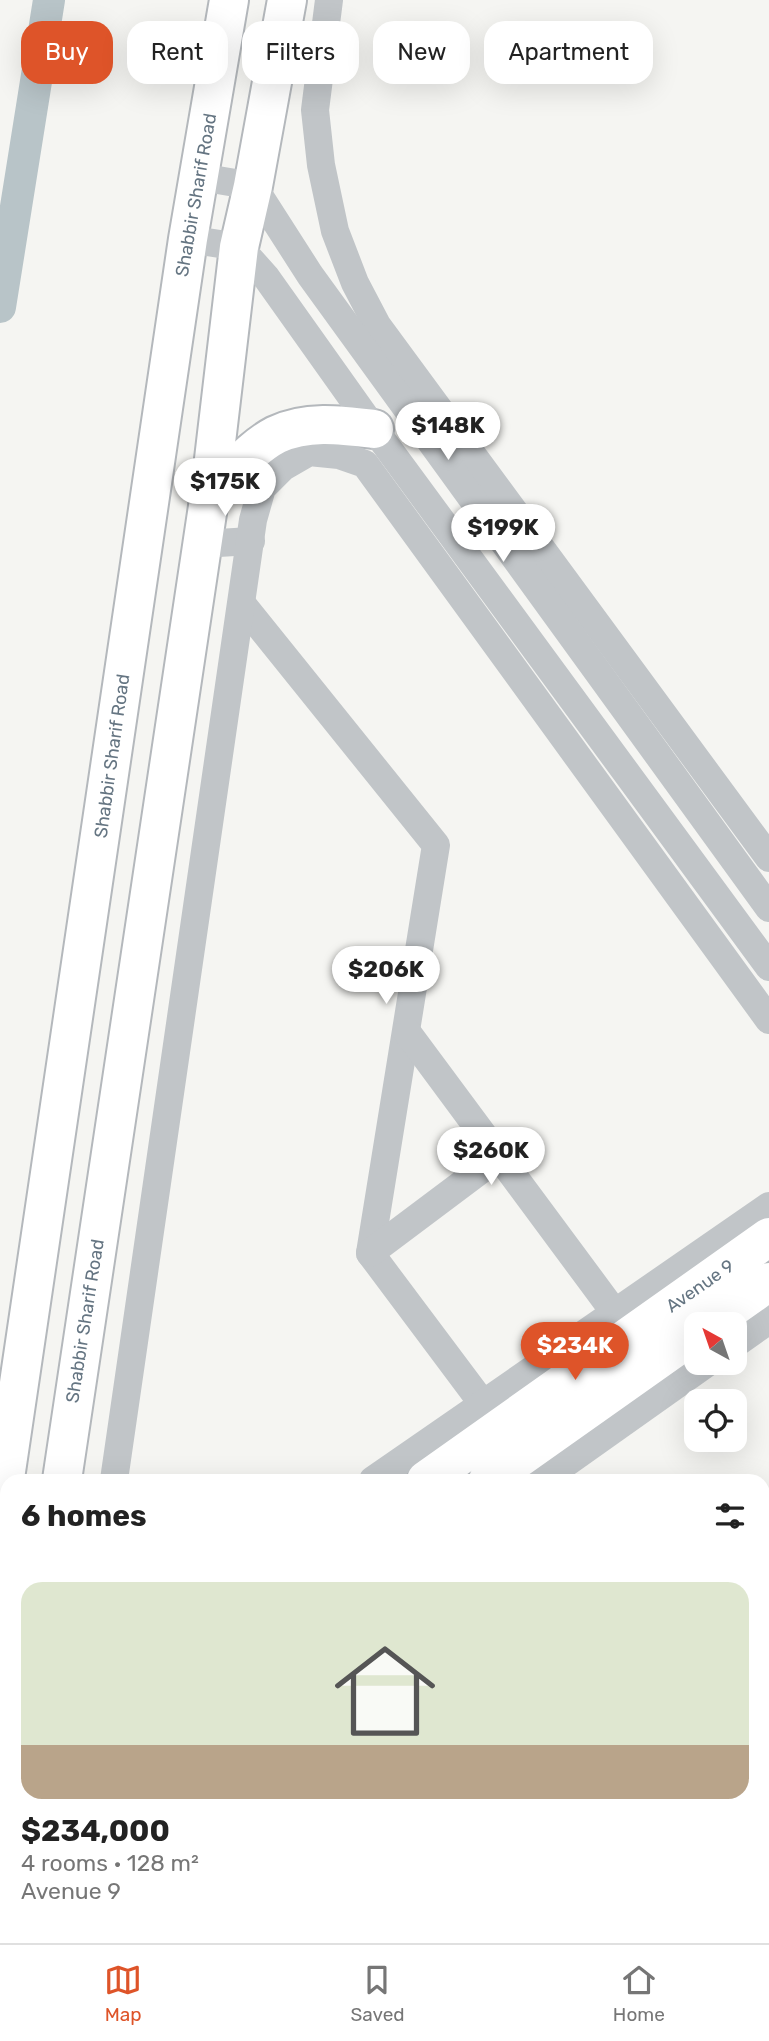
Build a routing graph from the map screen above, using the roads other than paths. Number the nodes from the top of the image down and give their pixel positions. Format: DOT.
graph roads {
  1 [pos="229,0"];
  2 [pos="285,11"];
  3 [pos="327,13"];
  4 [pos="200,177"];
  5 [pos="253,186"];
  6 [pos="188,239"];
  7 [pos="239,247"];
  8 [pos="367,333"];
  9 [pos="374,429"];
  10 [pos="210,494"];
  11 [pos="251,541"];
  12 [pos="202,544"];
  13 [pos="242,604"];
  14 [pos="769,858"];
  15 [pos="769,908"];
  16 [pos="769,967"];
  17 [pos="769,1020"];
  18 [pos="407,1032"];
  19 [pos="498,1157"];
  20 [pos="769,1206"];
  21 [pos="769,1237"];
  22 [pos="370,1253"];
  23 [pos="769,1282"];
  24 [pos="726,1312"];
  25 [pos="615,1313"];
  26 [pos="769,1320"];
  27 [pos="747,1336"];
  28 [pos="684,1341"];
  29 [pos="689,1376"];
  30 [pos="484,1404"];
  31 [pos="6,1474"];
  32 [pos="63,1474"];
  33 [pos="115,1474"];
  34 [pos="382,1474"];
  35 [pos="434,1474"];
  36 [pos="496,1474"];
  37 [pos="550,1474"];
  1 -- 4 [label="main road, Shabbir Sharif Road"];
  2 -- 3 [label="street"];
  2 -- 5 [label="main road, Shabbir Sharif Road"];
  3 -- 8 [label="street"];
  4 -- 5 [label="street"];
  4 -- 6 [label="main road, Shabbir Sharif Road"];
  5 -- 7 [label="main road, Shabbir Sharif Road"];
  5 -- 8 [label="street"];
  6 -- 7 [label="street"];
  6 -- 31 [label="main road, Shabbir Sharif Road"];
  7 -- 9 [label="street"];
  7 -- 10 [label="main road, Shabbir Sharif Road"];
  8 -- 14 [label="street"];
  8 -- 15 [label="street"];
  9 -- 10 [label="main road"];
  9 -- 16 [label="street"];
  10 -- 12 [label="main road, Shabbir Sharif Road"];
  11 -- 12 [label="street"];
  11 -- 13 [label="street"];
  11 -- 17 [label="street"];
  12 -- 32 [label="main road, Shabbir Sharif Road"];
  13 -- 18 [label="street"];
  13 -- 33 [label="street"];
  18 -- 19 [label="street"];
  18 -- 22 [label="street"];
  19 -- 22 [label="street"];
  19 -- 25 [label="street"];
  20 -- 25 [label="street"];
  21 -- 35 [label="main road, Avenue 9"];
  22 -- 30 [label="street"];
  23 -- 24 [label="main road, Avenue 9"];
  25 -- 30 [label="street"];
  26 -- 27 [label="street"];
  28 -- 36 [label="main road, Avenue 9"];
  29 -- 37 [label="street"];
  30 -- 34 [label="street"];
}
